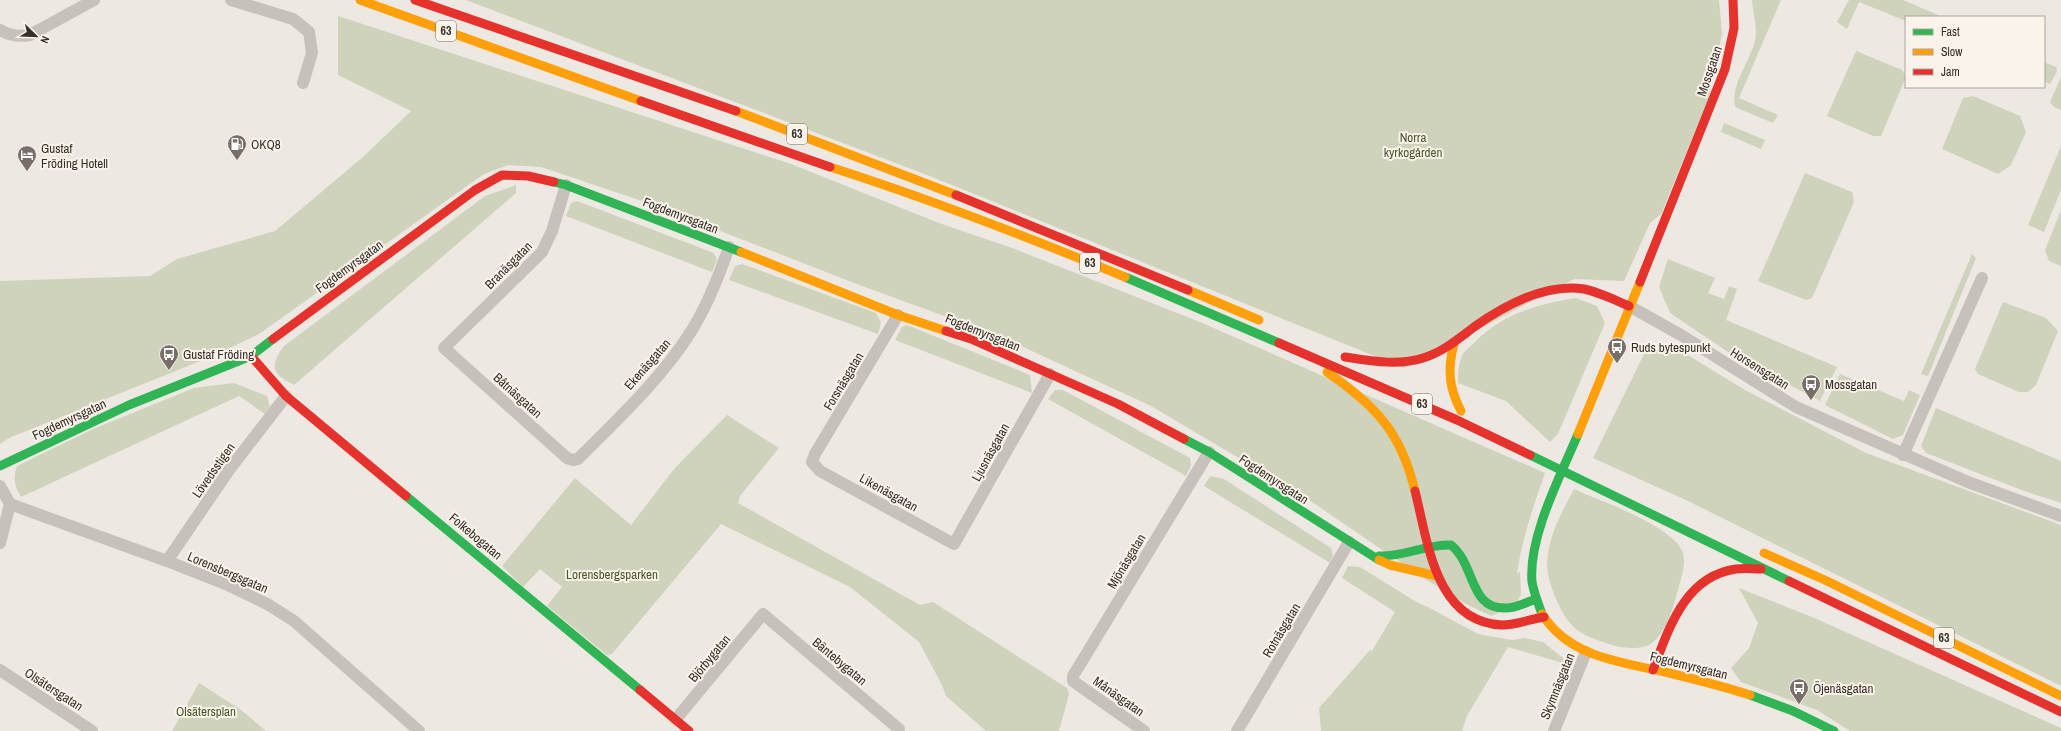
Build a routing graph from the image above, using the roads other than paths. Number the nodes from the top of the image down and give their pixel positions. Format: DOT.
graph roads {
  1 [pos="94,0"];
  2 [pos="231,0"];
  3 [pos="360,0"];
  4 [pos="415,0"];
  5 [pos="1733,0"];
  6 [pos="0,30"];
  7 [pos="303,83"];
  8 [pos="566,185"];
  9 [pos="729,247"];
  10 [pos="1982,278"];
  11 [pos="1629,306"];
  12 [pos="898,315"];
  13 [pos="1266,323"];
  14 [pos="1454,344"];
  15 [pos="444,348"];
  16 [pos="1292,348"];
  17 [pos="251,356"];
  18 [pos="1372,370"];
  19 [pos="1050,374"];
  20 [pos="286,396"];
  21 [pos="1448,405"];
  22 [pos="1209,452"];
  23 [pos="1903,455"];
  24 [pos="1560,458"];
  25 [pos="574,460"];
  26 [pos="812,462"];
  27 [pos="1573,464"];
  28 [pos="0,466"];
  29 [pos="0,486"];
  30 [pos="10,504"];
  31 [pos="2061,516"];
  32 [pos="1349,542"];
  33 [pos="0,543"];
  34 [pos="954,544"];
  35 [pos="1429,547"];
  36 [pos="1759,551"];
  37 [pos="1367,554"];
  38 [pos="167,561"];
  39 [pos="1769,570"];
  40 [pos="1437,576"];
  41 [pos="1536,599"];
  42 [pos="763,614"];
  43 [pos="1544,617"];
  44 [pos="1586,652"];
  45 [pos="0,670"];
  46 [pos="1654,670"];
  47 [pos="1077,684"];
  48 [pos="2061,696"];
  49 [pos="2061,712"];
  50 [pos="676,719"];
  51 [pos="404,727"];
  52 [pos="898,730"];
  53 [pos="92,731"];
  54 [pos="419,731"];
  55 [pos="689,731"];
  56 [pos="1144,731"];
  57 [pos="1236,731"];
  58 [pos="1554,731"];
  59 [pos="1834,731"];
  1 -- 6 [label="street"];
  2 -- 7 [label="street"];
  3 -- 16 [label="main road, 63"];
  4 -- 13 [label="main road, 63"];
  5 -- 11 [label="main road, Mossgatan"];
  8 -- 9 [label="main road, Fogdemyrsgatan"];
  8 -- 15 [label="street, Branäsgatan"];
  8 -- 17 [label="main road, Fogdemyrsgatan"];
  9 -- 12 [label="main road, Fogdemyrsgatan"];
  9 -- 25 [label="street, Ekenäsgatan"];
  10 -- 23 [label="street"];
  11 -- 14 [label="main road"];
  11 -- 23 [label="street, Horsensgatan"];
  11 -- 41 [label="main road, Mossgatan"];
  12 -- 19 [label="main road, Fogdemyrsgatan"];
  12 -- 26 [label="street, Forsnäsgatan"];
  14 -- 18 [label="main road"];
  14 -- 21 [label="main road, 63"];
  15 -- 25 [label="street, Båtnäsgatan"];
  16 -- 35 [label="main road"];
  16 -- 39 [label="main road, 63"];
  17 -- 20 [label="main road, Folkebogatan"];
  17 -- 28 [label="main road, Fogdemyrsgatan"];
  19 -- 22 [label="main road, Fogdemyrsgatan"];
  19 -- 34 [label="street, Ljusnäsgatan"];
  20 -- 38 [label="street, Lövedsstigen"];
  20 -- 50 [label="main road, Folkebogatan"];
  22 -- 32 [label="main road, Fogdemyrsgatan"];
  22 -- 47 [label="street, Mjönäsgatan"];
  23 -- 31 [label="street, Horsensgatan"];
  24 -- 27 [label="main road"];
  26 -- 34 [label="street, Likenäsgatan"];
  29 -- 30 [label="street"];
  30 -- 33 [label="street"];
  30 -- 38 [label="street, Lorensbergsgatan"];
  32 -- 37 [label="main road, Fogdemyrsgatan"];
  32 -- 57 [label="street, Rotnäsgatan"];
  35 -- 37 [label="main road, Fogdemyrsgatan"];
  35 -- 40 [label="main road"];
  35 -- 41 [label="main road, Fogdemyrsgatan"];
  36 -- 48 [label="main road, 63"];
  37 -- 40 [label="main road, Fogdemyrsgatan"];
  38 -- 51 [label="street, Lorensbergsgatan"];
  39 -- 46 [label="main road"];
  39 -- 49 [label="main road, 63"];
  40 -- 43 [label="main road"];
  41 -- 43 [label="main road, Mossgatan"];
  42 -- 50 [label="street, Björbygatan"];
  42 -- 52 [label="street, Bäntebygatan"];
  43 -- 44 [label="main road, Fogdemyrsgatan"];
  44 -- 46 [label="main road, Fogdemyrsgatan"];
  44 -- 58 [label="street, Skymnäsgatan"];
  45 -- 53 [label="street, Olsätersgatan"];
  46 -- 59 [label="main road, Fogdemyrsgatan"];
  47 -- 56 [label="street, Månäsgatan"];
  50 -- 55 [label="main road, Folkebogatan"];
  51 -- 54 [label="street, Lorensbergsgatan"];
}
